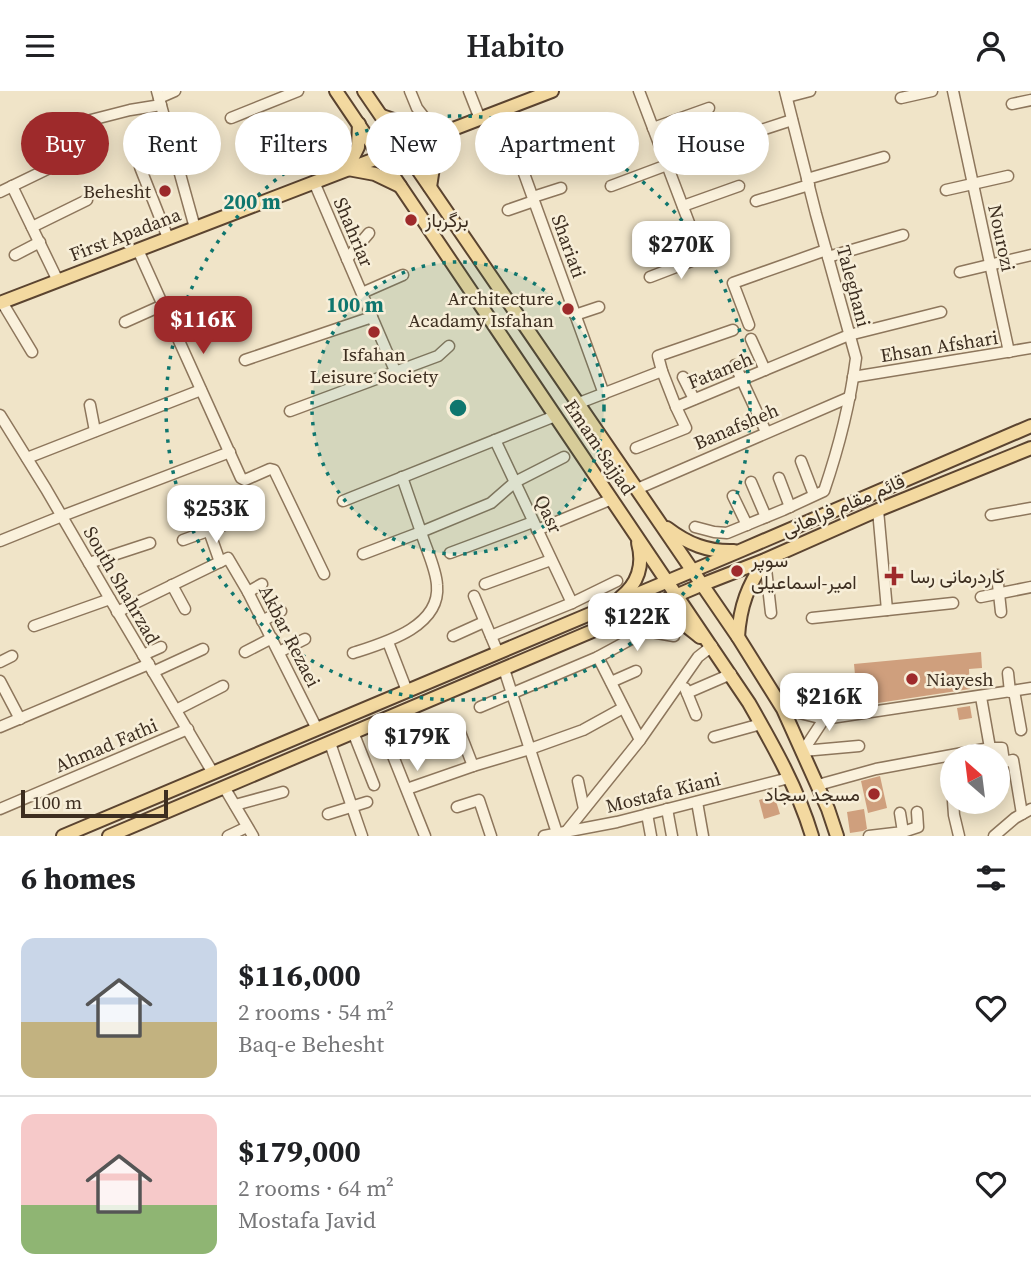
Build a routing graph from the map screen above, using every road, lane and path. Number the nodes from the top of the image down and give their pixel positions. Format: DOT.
graph roads {
  1 [pos="175,91"];
  2 [pos="298,91"];
  3 [pos="336,91"];
  4 [pos="364,91"];
  5 [pos="410,91"];
  6 [pos="469,91"];
  7 [pos="551,91"];
  8 [pos="639,91"];
  9 [pos="810,91"];
  10 [pos="932,91"];
  11 [pos="953,91"];
  12 [pos="786,94"];
  13 [pos="159,98"];
  14 [pos="901,98"];
  15 [pos="1031,100"];
  16 [pos="1012,104"];
  17 [pos="709,108"];
  18 [pos="502,110"];
  19 [pos="379,112"];
  20 [pos="420,112"];
  21 [pos="477,112"];
  22 [pos="497,112"];
  23 [pos="698,112"];
  24 [pos="109,115"];
  25 [pos="231,118"];
  26 [pos="792,120"];
  27 [pos="359,124"];
  28 [pos="653,128"];
  29 [pos="769,128"];
  30 [pos="366,134"];
  31 [pos="884,157"];
  32 [pos="352,160"];
  33 [pos="352,170"];
  34 [pos="653,170"];
  35 [pos="35,175"];
  36 [pos="143,175"];
  37 [pos="181,175"];
  38 [pos="332,175"];
  39 [pos="393,175"];
  40 [pos="422,175"];
  41 [pos="432,175"];
  42 [pos="671,175"];
  43 [pos="1008,176"];
  44 [pos="314,182"];
  45 [pos="808,182"];
  46 [pos="973,184"];
  47 [pos="12,186"];
  48 [pos="611,186"];
  49 [pos="739,186"];
  50 [pos="430,187"];
  51 [pos="402,188"];
  52 [pos="561,188"];
  53 [pos="946,190"];
  54 [pos="0,192"];
  55 [pos="534,199"];
  56 [pos="87,200"];
  57 [pos="757,201"];
  58 [pos="683,206"];
  59 [pos="508,210"];
  60 [pos="32,227"];
  61 [pos="195,228"];
  62 [pos="369,233"];
  63 [pos="903,235"];
  64 [pos="168,238"];
  65 [pos="40,242"];
  66 [pos="138,250"];
  67 [pos="827,254"];
  68 [pos="15,255"];
  69 [pos="1031,255"];
  70 [pos="347,259"];
  71 [pos="990,265"];
  72 [pos="960,272"];
  73 [pos="403,275"];
  74 [pos="650,277"];
  75 [pos="58,281"];
  76 [pos="496,282"];
  77 [pos="362,293"];
  78 [pos="475,297"];
  79 [pos="1,303"];
  80 [pos="163,305"];
  81 [pos="224,306"];
  82 [pos="599,306"];
  83 [pos="941,312"];
  84 [pos="575,315"];
  85 [pos="372,317"];
  86 [pos="125,322"];
  87 [pos="749,325"];
  88 [pos="173,327"];
  89 [pos="733,330"];
  90 [pos="849,335"];
  91 [pos="751,339"];
  92 [pos="449,346"];
  93 [pos="1031,348"];
  94 [pos="32,352"];
  95 [pos="1009,352"];
  96 [pos="246,361"];
  97 [pos="734,365"];
  98 [pos="765,370"];
  99 [pos="662,371"];
  100 [pos="396,373"];
  101 [pos="683,377"];
  102 [pos="853,377"];
  103 [pos="741,380"];
  104 [pos="201,390"];
  105 [pos="604,394"];
  106 [pos="850,397"];
  107 [pos="694,399"];
  108 [pos="579,403"];
  109 [pos="90,405"];
  110 [pos="676,407"];
  111 [pos="290,411"];
  112 [pos="555,416"];
  113 [pos="2,421"];
  114 [pos="1031,426"];
  115 [pos="95,431"];
  116 [pos="766,432"];
  117 [pos="495,440"];
  118 [pos="636,448"];
  119 [pos="1031,448"];
  120 [pos="230,452"];
  121 [pos="565,457"];
  122 [pos="27,458"];
  123 [pos="802,461"];
  124 [pos="402,477"];
  125 [pos="779,478"];
  126 [pos="514,482"];
  127 [pos="751,482"];
  128 [pos="637,489"];
  129 [pos="819,493"];
  130 [pos="733,496"];
  131 [pos="612,499"];
  132 [pos="344,501"];
  133 [pos="790,507"];
  134 [pos="1031,508"];
  135 [pos="878,510"];
  136 [pos="990,515"];
  137 [pos="62,516"];
  138 [pos="766,517"];
  139 [pos="238,520"];
  140 [pos="659,521"];
  141 [pos="535,526"];
  142 [pos="747,526"];
  143 [pos="695,527"];
  144 [pos="209,531"];
  145 [pos="421,532"];
  146 [pos="635,533"];
  147 [pos="768,539"];
  148 [pos="183,540"];
  149 [pos="0,541"];
  150 [pos="150,543"];
  151 [pos="742,550"];
  152 [pos="450,553"];
  153 [pos="363,554"];
  154 [pos="771,557"];
  155 [pos="551,560"];
  156 [pos="220,562"];
  157 [pos="89,563"];
  158 [pos="692,571"];
  159 [pos="324,573"];
  160 [pos="997,575"];
  161 [pos="617,581"];
  162 [pos="668,582"];
  163 [pos="262,584"];
  164 [pos="172,585"];
  165 [pos="485,585"];
  166 [pos="701,585"];
  167 [pos="1031,587"];
  168 [pos="248,592"];
  169 [pos="999,594"];
  170 [pos="474,596"];
  171 [pos="673,597"];
  172 [pos="981,597"];
  173 [pos="110,599"];
  174 [pos="572,603"];
  175 [pos="953,603"];
  176 [pos="612,605"];
  177 [pos="184,609"];
  178 [pos="887,610"];
  179 [pos="281,611"];
  180 [pos="117,612"];
  181 [pos="1001,612"];
  182 [pos="771,613"];
  183 [pos="624,618"];
  184 [pos="812,618"];
  185 [pos="262,621"];
  186 [pos="484,622"];
  187 [pos="34,626"];
  188 [pos="453,636"];
  189 [pos="491,636"];
  190 [pos="674,636"];
  191 [pos="738,637"];
  192 [pos="272,638"];
  193 [pos="305,639"];
  194 [pos="388,642"];
  195 [pos="712,646"];
  196 [pos="161,647"];
  197 [pos="203,649"];
  198 [pos="245,652"];
  199 [pos="279,652"];
  200 [pos="354,653"];
  201 [pos="498,653"];
  202 [pos="12,656"];
  203 [pos="597,657"];
  204 [pos="0,662"];
  205 [pos="477,662"];
  206 [pos="148,664"];
  207 [pos="504,669"];
  208 [pos="636,671"];
  209 [pos="1008,673"];
  210 [pos="731,674"];
  211 [pos="483,678"];
  212 [pos="0,681"];
  213 [pos="681,681"];
  214 [pos="611,682"];
  215 [pos="223,686"];
  216 [pos="1031,688"];
  217 [pos="407,691"];
  218 [pos="1012,692"];
  219 [pos="687,693"];
  220 [pos="512,694"];
  221 [pos="981,697"];
  222 [pos="480,707"];
  223 [pos="623,708"];
  224 [pos="783,709"];
  225 [pos="176,710"];
  226 [pos="696,715"];
  227 [pos="20,719"];
  228 [pos="824,719"];
  229 [pos="379,722"];
  230 [pos="456,722"];
  231 [pos="761,724"];
  232 [pos="0,727"];
  233 [pos="187,729"];
  234 [pos="317,729"];
  235 [pos="1021,730"];
  236 [pos="353,733"];
  237 [pos="714,737"];
  238 [pos="640,740"];
  239 [pos="330,743"];
  240 [pos="989,744"];
  241 [pos="859,746"];
  242 [pos="530,749"];
  243 [pos="803,751"];
  244 [pos="940,757"];
  245 [pos="1010,761"];
  246 [pos="473,766"];
  247 [pos="213,773"];
  248 [pos="789,778"];
  249 [pos="578,781"];
  250 [pos="374,785"];
  251 [pos="818,785"];
  252 [pos="224,787"];
  253 [pos="407,789"];
  254 [pos="283,792"];
  255 [pos="367,802"];
  256 [pos="697,802"];
  257 [pos="235,805"];
  258 [pos="352,807"];
  259 [pos="457,807"];
  260 [pos="0,809"];
  261 [pos="584,809"];
  262 [pos="667,809"];
  263 [pos="917,812"];
  264 [pos="1027,812"];
  265 [pos="900,813"];
  266 [pos="328,814"];
  267 [pos="647,814"];
  268 [pos="954,814"];
  269 [pos="250,831"];
  270 [pos="584,832"];
  271 [pos="903,832"];
  272 [pos="561,833"];
  273 [pos="63,836"];
  274 [pos="109,836"];
  275 [pos="228,836"];
  276 [pos="362,836"];
  277 [pos="425,836"];
  278 [pos="491,836"];
  279 [pos="544,836"];
  280 [pos="651,836"];
  281 [pos="672,836"];
  282 [pos="703,836"];
  283 [pos="812,836"];
  284 [pos="837,836"];
  285 [pos="870,836"];
  286 [pos="959,836"];
  287 [pos="993,836"];
  1 -- 13 [label="street"];
  2 -- 25 [label="street"];
  3 -- 27 [label="main road, Emam Sajjad"];
  4 -- 19 [label="main road, Emam Sajjad"];
  5 -- 20 [label="street"];
  6 -- 21 [label="street"];
  7 -- 18 [label="main road, First Apadana"];
  8 -- 28 [label="street"];
  9 -- 12 [label="street"];
  10 -- 14 [label="street"];
  11 -- 46 [label="street, Nourozi"];
  12 -- 26 [label="street, Taleghani"];
  13 -- 24 [label="street"];
  15 -- 16 [label="street"];
  17 -- 23 [label="street"];
  18 -- 22 [label="main road, First Apadana"];
  18 -- 55 [label="street, Shariati"];
  26 -- 29 [label="street"];
  26 -- 45 [label="street, Taleghani"];
  27 -- 30 [label="main road, Emam Sajjad"];
  27 -- 32 [label="main road"];
  31 -- 45 [label="street"];
  33 -- 51 [label="main road"];
  34 -- 48 [label="street"];
  35 -- 47 [label="street"];
  36 -- 64 [label="street"];
  37 -- 61 [label="street"];
  38 -- 44 [label="main road, First Apadana"];
  39 -- 51 [label="main road, Emam Sajjad"];
  40 -- 50 [label="main road, Emam Sajjad"];
  41 -- 50 [label="main road"];
  42 -- 58 [label="street"];
  43 -- 46 [label="street"];
  44 -- 61 [label="main road, First Apadana"];
  44 -- 70 [label="street, Shahriar"];
  45 -- 57 [label="street"];
  45 -- 67 [label="street, Taleghani"];
  46 -- 53 [label="street"];
  46 -- 71 [label="street, Nourozi"];
  47 -- 54 [label="street"];
  47 -- 60 [label="street"];
  49 -- 58 [label="street"];
  50 -- 76 [label="main road, Emam Sajjad"];
  51 -- 78 [label="main road, Emam Sajjad"];
  52 -- 55 [label="street"];
  55 -- 59 [label="street"];
  55 -- 84 [label="street, Shariati"];
  56 -- 60 [label="street"];
  58 -- 74 [label="street"];
  60 -- 65 [label="street"];
  61 -- 64 [label="main road, First Apadana"];
  62 -- 70 [label="street"];
  63 -- 67 [label="street"];
  64 -- 66 [label="main road, First Apadana"];
  65 -- 68 [label="street"];
  65 -- 75 [label="street"];
  66 -- 75 [label="main road, First Apadana"];
  66 -- 80 [label="street"];
  67 -- 87 [label="street"];
  67 -- 90 [label="street, Taleghani"];
  69 -- 71 [label="street"];
  70 -- 77 [label="street, Shahriar"];
  71 -- 72 [label="street"];
  71 -- 95 [label="street, Nourozi"];
  73 -- 77 [label="street"];
  75 -- 79 [label="main road, First Apadana"];
  76 -- 78 [label="main road"];
  76 -- 108 [label="main road, Emam Sajjad"];
  77 -- 85 [label="street, Shahriar"];
  78 -- 112 [label="main road, Emam Sajjad"];
  79 -- 94 [label="street"];
  80 -- 86 [label="street"];
  80 -- 88 [label="street"];
  81 -- 88 [label="street"];
  82 -- 84 [label="street"];
  83 -- 90 [label="street, Fataneh"];
  84 -- 105 [label="street, Shariati"];
  85 -- 96 [label="street"];
  85 -- 100 [label="street, Shahriar"];
  88 -- 104 [label="street"];
  89 -- 99 [label="street"];
  90 -- 98 [label="street, Fataneh"];
  90 -- 102 [label="street, Taleghani"];
  91 -- 98 [label="street"];
  92 -- 100 [label="street"];
  93 -- 95 [label="street, Ehsan Afshari"];
  95 -- 102 [label="street, Ehsan Afshari"];
  97 -- 103 [label="street"];
  98 -- 103 [label="street, Fataneh"];
  99 -- 105 [label="street"];
  99 -- 110 [label="street"];
  100 -- 111 [label="street"];
  101 -- 107 [label="street"];
  102 -- 106 [label="street, Taleghani"];
  103 -- 107 [label="street, Fataneh"];
  103 -- 116 [label="street"];
  104 -- 115 [label="street"];
  104 -- 120 [label="street"];
  105 -- 108 [label="street"];
  106 -- 116 [label="street, Banafsheh"];
  106 -- 129 [label="street, Taleghani"];
  107 -- 110 [label="street, Fataneh"];
  108 -- 128 [label="main road, Emam Sajjad"];
  109 -- 115 [label="street"];
  110 -- 118 [label="street, Fataneh"];
  112 -- 117 [label="street"];
  112 -- 131 [label="main road, Emam Sajjad"];
  113 -- 122 [label="street, South Shahrzad"];
  114 -- 147 [label="main road, قائم مقام فراهانی"];
  115 -- 122 [label="street"];
  116 -- 128 [label="street, Banafsheh"];
  117 -- 124 [label="street"];
  117 -- 126 [label="street, Qasr"];
  119 -- 135 [label="main road, قائم مقام فراهانی"];
  120 -- 137 [label="street"];
  120 -- 159 [label="street"];
  121 -- 126 [label="street"];
  122 -- 137 [label="street, South Shahrzad"];
  123 -- 129 [label="street"];
  124 -- 132 [label="street"];
  124 -- 145 [label="street"];
  125 -- 133 [label="street"];
  126 -- 141 [label="street, Qasr"];
  126 -- 145 [label="street"];
  127 -- 138 [label="street"];
  128 -- 140 [label="main road, Emam Sajjad"];
  129 -- 133 [label="street"];
  130 -- 142 [label="street"];
  131 -- 141 [label="street"];
  131 -- 146 [label="main road, Emam Sajjad"];
  133 -- 138 [label="street"];
  134 -- 136 [label="street"];
  135 -- 154 [label="main road, قائم مقام فراهانی"];
  135 -- 178 [label="street"];
  137 -- 149 [label="street"];
  137 -- 157 [label="street, South Shahrzad"];
  138 -- 142 [label="street"];
  139 -- 144 [label="street"];
  140 -- 151 [label="main road"];
  140 -- 158 [label="main road, Emam Sajjad"];
  141 -- 152 [label="street"];
  141 -- 155 [label="street, Qasr"];
  142 -- 143 [label="street"];
  144 -- 148 [label="street"];
  144 -- 156 [label="street"];
  145 -- 153 [label="street"];
  145 -- 194 [label="street"];
  146 -- 162 [label="main road, Emam Sajjad"];
  146 -- 176 [label="main road"];
  147 -- 151 [label="main road, قائم مقام فراهانی"];
  147 -- 154 [label="main road"];
  150 -- 157 [label="street"];
  151 -- 158 [label="main road, قائم مقام فراهانی"];
  154 -- 166 [label="main road, قائم مقام فراهانی"];
  154 -- 182 [label="street"];
  154 -- 191 [label="main road"];
  155 -- 165 [label="street"];
  155 -- 174 [label="street, Qasr"];
  156 -- 164 [label="street"];
  156 -- 168 [label="street, Akbar Rezaei"];
  157 -- 173 [label="street, South Shahrzad"];
  158 -- 162 [label="main road, قائم مقام فراهانی"];
  158 -- 166 [label="main road, Emam Sajjad"];
  160 -- 169 [label="street"];
  161 -- 174 [label="street"];
  162 -- 171 [label="main road, Emam Sajjad"];
  162 -- 176 [label="main road, قائم مقام فراهانی"];
  163 -- 168 [label="street"];
  164 -- 177 [label="street"];
  164 -- 180 [label="street"];
  166 -- 171 [label="main road, قائم مقام فراهانی"];
  166 -- 191 [label="main road, Emam Sajjad"];
  167 -- 169 [label="street"];
  168 -- 185 [label="street, Akbar Rezaei"];
  169 -- 172 [label="street"];
  169 -- 181 [label="street"];
  170 -- 186 [label="street"];
  171 -- 183 [label="main road, قائم مقام فراهانی"];
  171 -- 195 [label="main road, Emam Sajjad"];
  173 -- 180 [label="street, South Shahrzad"];
  173 -- 187 [label="street"];
  174 -- 189 [label="street"];
  175 -- 178 [label="street"];
  176 -- 201 [label="main road, قائم مقام فراهانی"];
  178 -- 184 [label="street"];
  179 -- 185 [label="street"];
  180 -- 206 [label="street, South Shahrzad"];
  183 -- 195 [label="main road"];
  183 -- 207 [label="main road, قائم مقام فراهانی"];
  185 -- 192 [label="street, Akbar Rezaei"];
  186 -- 188 [label="street"];
  186 -- 189 [label="street"];
  189 -- 201 [label="street"];
  190 -- 203 [label="street"];
  191 -- 224 [label="main road, Emam Sajjad"];
  192 -- 198 [label="street"];
  192 -- 199 [label="street, Akbar Rezaei"];
  193 -- 199 [label="street"];
  194 -- 200 [label="street"];
  194 -- 217 [label="street"];
  195 -- 210 [label="main road, Emam Sajjad"];
  195 -- 213 [label="street"];
  196 -- 206 [label="street"];
  197 -- 206 [label="street"];
  199 -- 234 [label="street, Akbar Rezaei"];
  201 -- 205 [label="main road, قائم مقام فراهانی"];
  202 -- 204 [label="street"];
  203 -- 214 [label="street"];
  203 -- 220 [label="street"];
  205 -- 211 [label="main road"];
  205 -- 217 [label="main road, قائم مقام فراهانی"];
  206 -- 225 [label="street, South Shahrzad"];
  206 -- 227 [label="street"];
  207 -- 211 [label="main road, قائم مقام فراهانی"];
  207 -- 220 [label="street"];
  208 -- 214 [label="street"];
  209 -- 218 [label="street"];
  210 -- 219 [label="street"];
  210 -- 231 [label="main road, Emam Sajjad"];
  211 -- 229 [label="main road, قائم مقام فراهانی"];
  212 -- 227 [label="street"];
  213 -- 219 [label="street"];
  213 -- 238 [label="street"];
  214 -- 223 [label="street"];
  215 -- 225 [label="street"];
  216 -- 218 [label="street"];
  217 -- 234 [label="main road, قائم مقام فراهانی"];
  218 -- 221 [label="street"];
  218 -- 235 [label="street"];
  219 -- 226 [label="street"];
  220 -- 222 [label="street"];
  220 -- 242 [label="street"];
  221 -- 228 [label="street"];
  221 -- 240 [label="street"];
  223 -- 238 [label="street"];
  223 -- 242 [label="street"];
  224 -- 228 [label="street"];
  224 -- 243 [label="main road, Emam Sajjad"];
  225 -- 233 [label="street, South Shahrzad"];
  227 -- 232 [label="street"];
  228 -- 243 [label="street"];
  229 -- 236 [label="main road, قائم مقام فراهانی"];
  229 -- 253 [label="street"];
  230 -- 246 [label="street"];
  231 -- 237 [label="street"];
  231 -- 248 [label="main road, Emam Sajjad"];
  233 -- 247 [label="street, South Shahrzad"];
  233 -- 260 [label="street, Ahmad Fathi"];
  234 -- 247 [label="main road, قائم مقام فراهانی"];
  236 -- 239 [label="main road, قائم مقام فراهانی"];
  236 -- 250 [label="street"];
  238 -- 261 [label="street"];
  239 -- 252 [label="main road, قائم مقام فراهانی"];
  239 -- 258 [label="street"];
  241 -- 243 [label="street"];
  242 -- 246 [label="street"];
  242 -- 272 [label="street"];
  243 -- 251 [label="main road, Emam Sajjad"];
  244 -- 251 [label="street"];
  245 -- 264 [label="street"];
  246 -- 253 [label="street"];
  247 -- 273 [label="main road, قائم مقام فراهانی"];
  248 -- 256 [label="street, Mostafa Kiani"];
  248 -- 283 [label="main road, Emam Sajjad"];
  249 -- 261 [label="street"];
  251 -- 284 [label="main road, Emam Sajjad"];
  252 -- 257 [label="street"];
  252 -- 274 [label="main road, قائم مقام فراهانی"];
  253 -- 277 [label="street"];
  254 -- 257 [label="street"];
  255 -- 258 [label="street"];
  256 -- 262 [label="street, Mostafa Kiani"];
  256 -- 282 [label="street"];
  257 -- 269 [label="street"];
  258 -- 266 [label="street"];
  258 -- 276 [label="street"];
  259 -- 278 [label="street"];
  261 -- 272 [label="street"];
  262 -- 267 [label="street, Mostafa Kiani"];
  262 -- 281 [label="street"];
  263 -- 271 [label="street"];
  264 -- 287 [label="street"];
  265 -- 271 [label="street"];
  267 -- 270 [label="street, Mostafa Kiani"];
  267 -- 280 [label="street"];
  268 -- 286 [label="street"];
  269 -- 275 [label="street"];
  270 -- 272 [label="street, Mostafa Kiani"];
  271 -- 285 [label="street"];
  272 -- 279 [label="street, Mostafa Kiani"];
}
